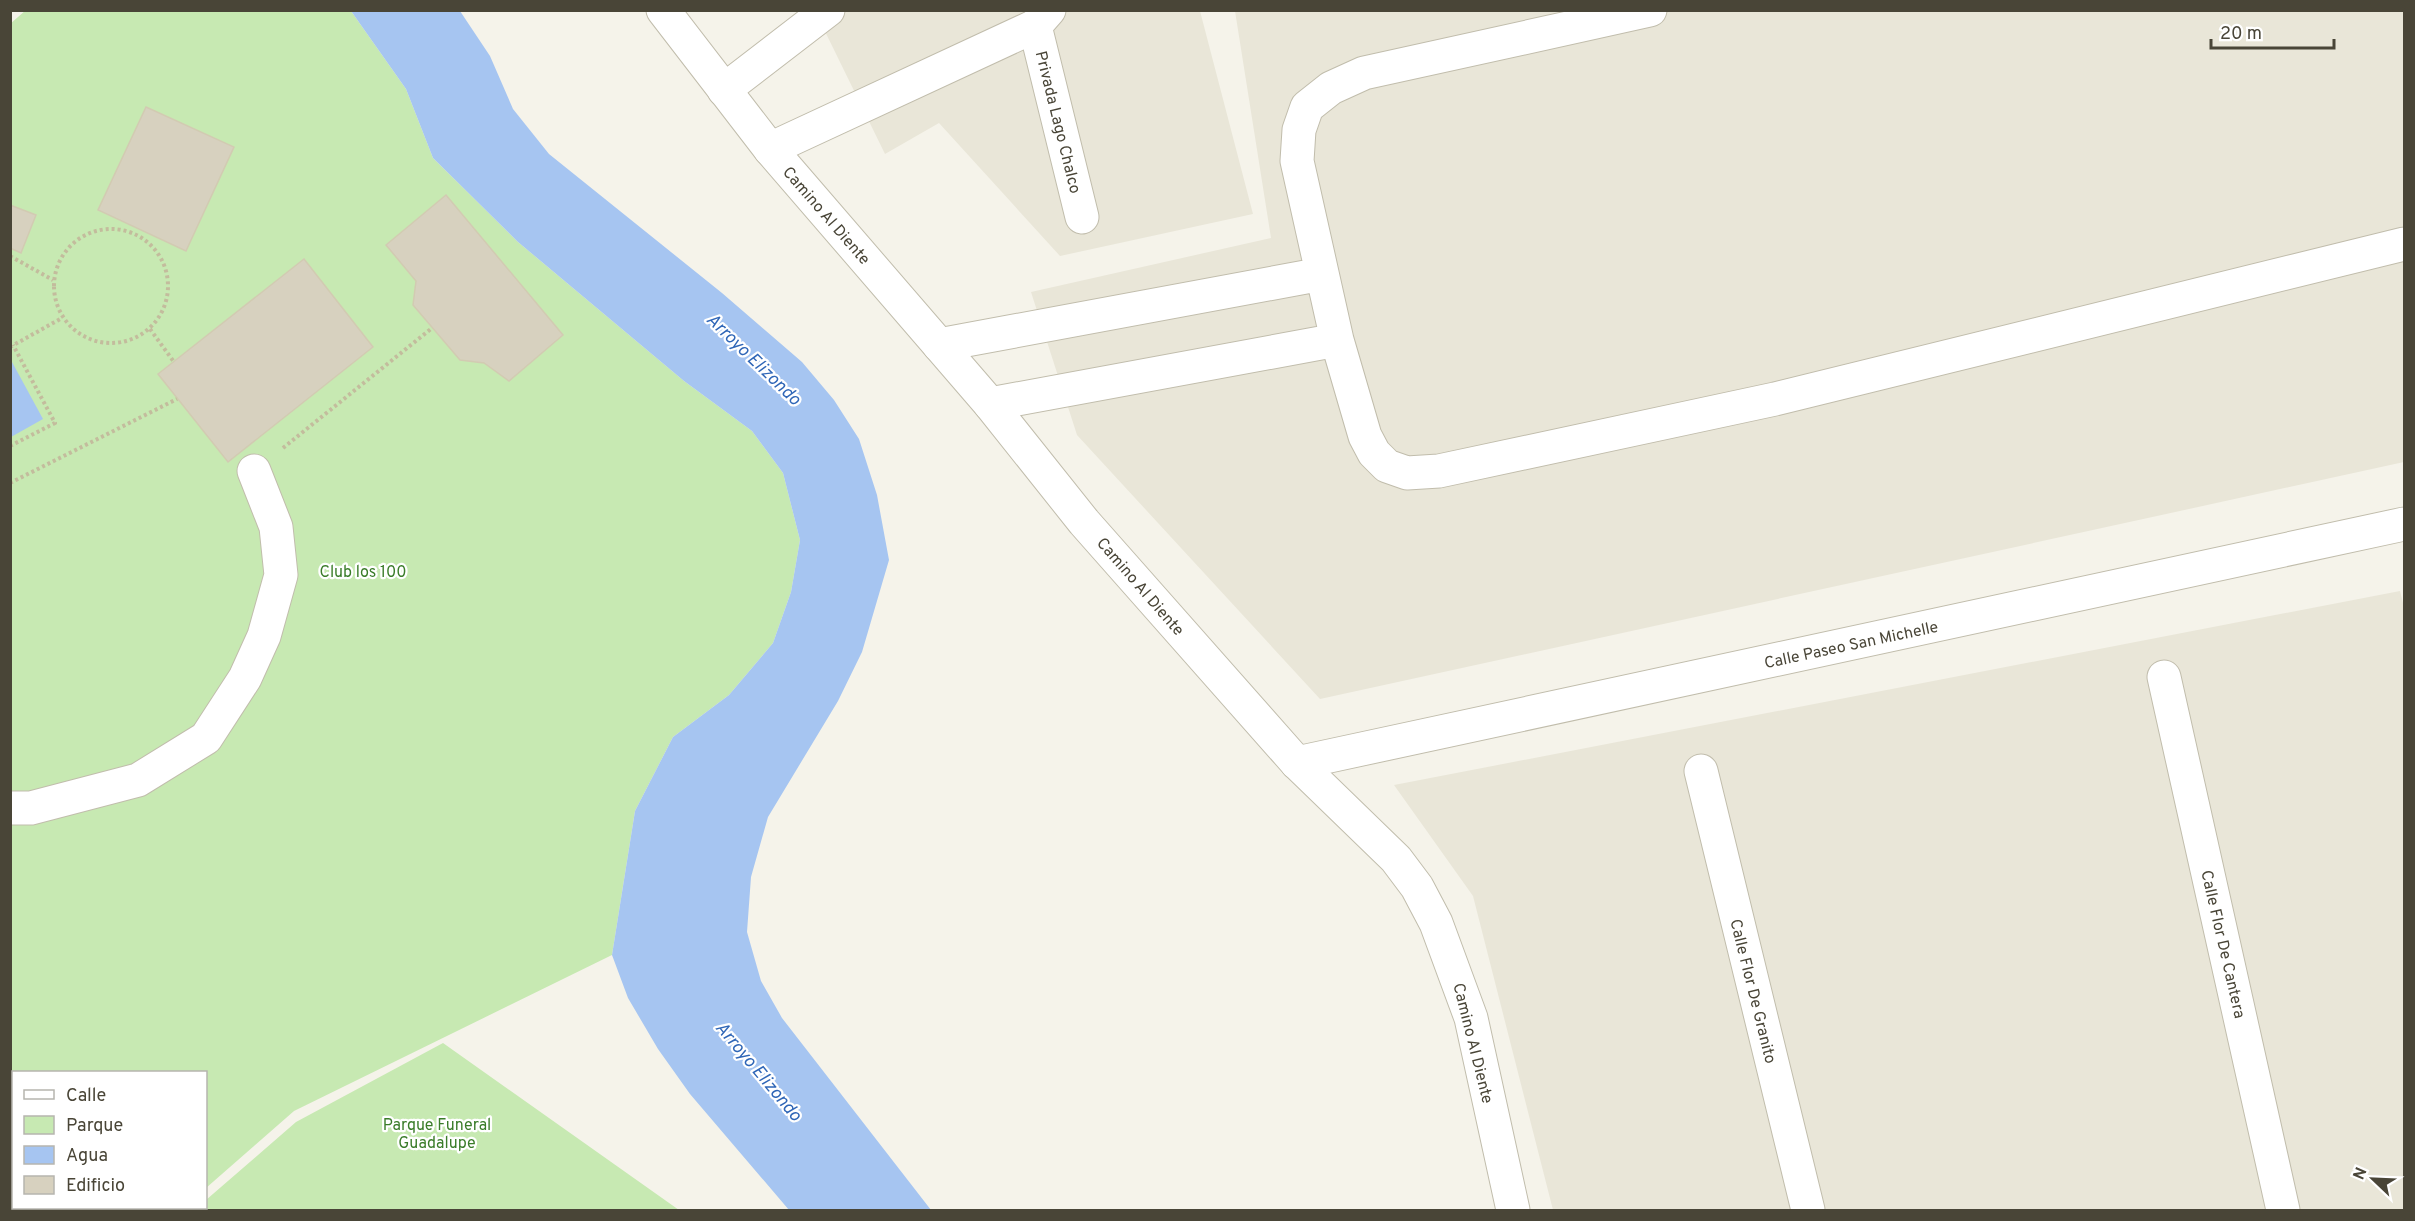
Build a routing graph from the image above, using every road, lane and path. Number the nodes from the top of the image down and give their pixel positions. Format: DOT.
graph roads {
  1 [pos="663,10"];
  2 [pos="828,10"];
  3 [pos="1650,10"];
  4 [pos="1042,18"];
  5 [pos="724,90"];
  6 [pos="770,149"];
  7 [pos="1082,217"];
  8 [pos="2404,244"];
  9 [pos="10,256"];
  10 [pos="1322,274"];
  11 [pos="53,280"];
  12 [pos="62,318"];
  13 [pos="432,328"];
  14 [pos="150,329"];
  15 [pos="1337,340"];
  16 [pos="939,345"];
  17 [pos="12,346"];
  18 [pos="174,362"];
  19 [pos="177,399"];
  20 [pos="990,404"];
  21 [pos="10,446"];
  22 [pos="254,471"];
  23 [pos="10,483"];
  24 [pos="2404,524"];
  25 [pos="2164,677"];
  26 [pos="1297,764"];
  27 [pos="1701,771"];
  28 [pos="10,808"];
  29 [pos="1513,1210"];
  30 [pos="1808,1210"];
  31 [pos="2283,1210"];
  1 -- 5 [label="street, Camino Al Diente"];
  2 -- 5 [label="street"];
  3 -- 10 [label="street"];
  4 -- 6 [label="street"];
  4 -- 7 [label="street, Privada Lago Chalco"];
  5 -- 6 [label="street, Camino Al Diente"];
  6 -- 16 [label="street, Camino Al Diente"];
  8 -- 15 [label="street"];
  9 -- 11 [label="path"];
  10 -- 15 [label="street"];
  10 -- 16 [label="street"];
  11 -- 12 [label="path"];
  11 -- 14 [label="path"];
  12 -- 14 [label="path"];
  12 -- 17 [label="path"];
  13 -- 22 [label="path"];
  14 -- 18 [label="path"];
  15 -- 20 [label="street"];
  16 -- 20 [label="street, Camino Al Diente"];
  17 -- 21 [label="path"];
  19 -- 23 [label="path"];
  20 -- 26 [label="street, Camino Al Diente"];
  22 -- 28 [label="street"];
  24 -- 26 [label="street, Calle Paseo San Michelle"];
  25 -- 31 [label="street, Calle Flor De Cantera"];
  26 -- 29 [label="street, Camino Al Diente"];
  27 -- 30 [label="street, Calle Flor De Granito"];
}
